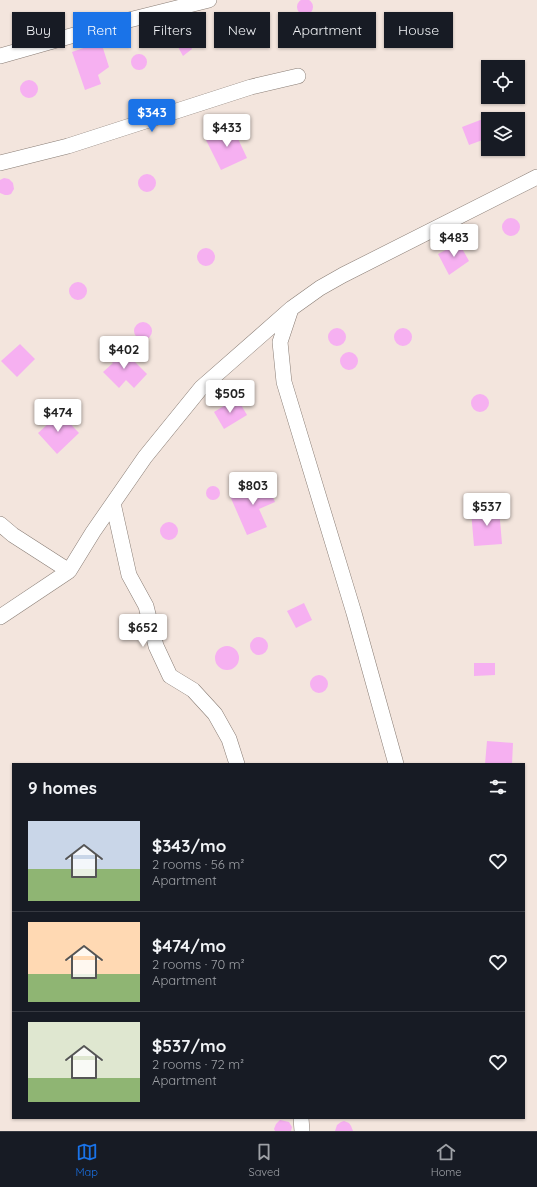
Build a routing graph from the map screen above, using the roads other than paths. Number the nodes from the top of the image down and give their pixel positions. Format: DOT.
graph roads {
  1 [pos="209,0"];
  2 [pos="0,56"];
  3 [pos="298,76"];
  4 [pos="0,163"];
  5 [pos="537,177"];
  6 [pos="292,308"];
  7 [pos="113,503"];
  8 [pos="0,524"];
  9 [pos="69,571"];
  10 [pos="0,617"];
  11 [pos="237,763"];
  12 [pos="396,763"];
  13 [pos="301,1119"];
  14 [pos="302,1131"];
  1 -- 2 [label="street"];
  3 -- 4 [label="street"];
  5 -- 6 [label="street"];
  6 -- 7 [label="street"];
  6 -- 12 [label="street"];
  7 -- 9 [label="street"];
  7 -- 11 [label="street"];
  8 -- 9 [label="street"];
  9 -- 10 [label="street"];
  13 -- 14 [label="street"];
}
